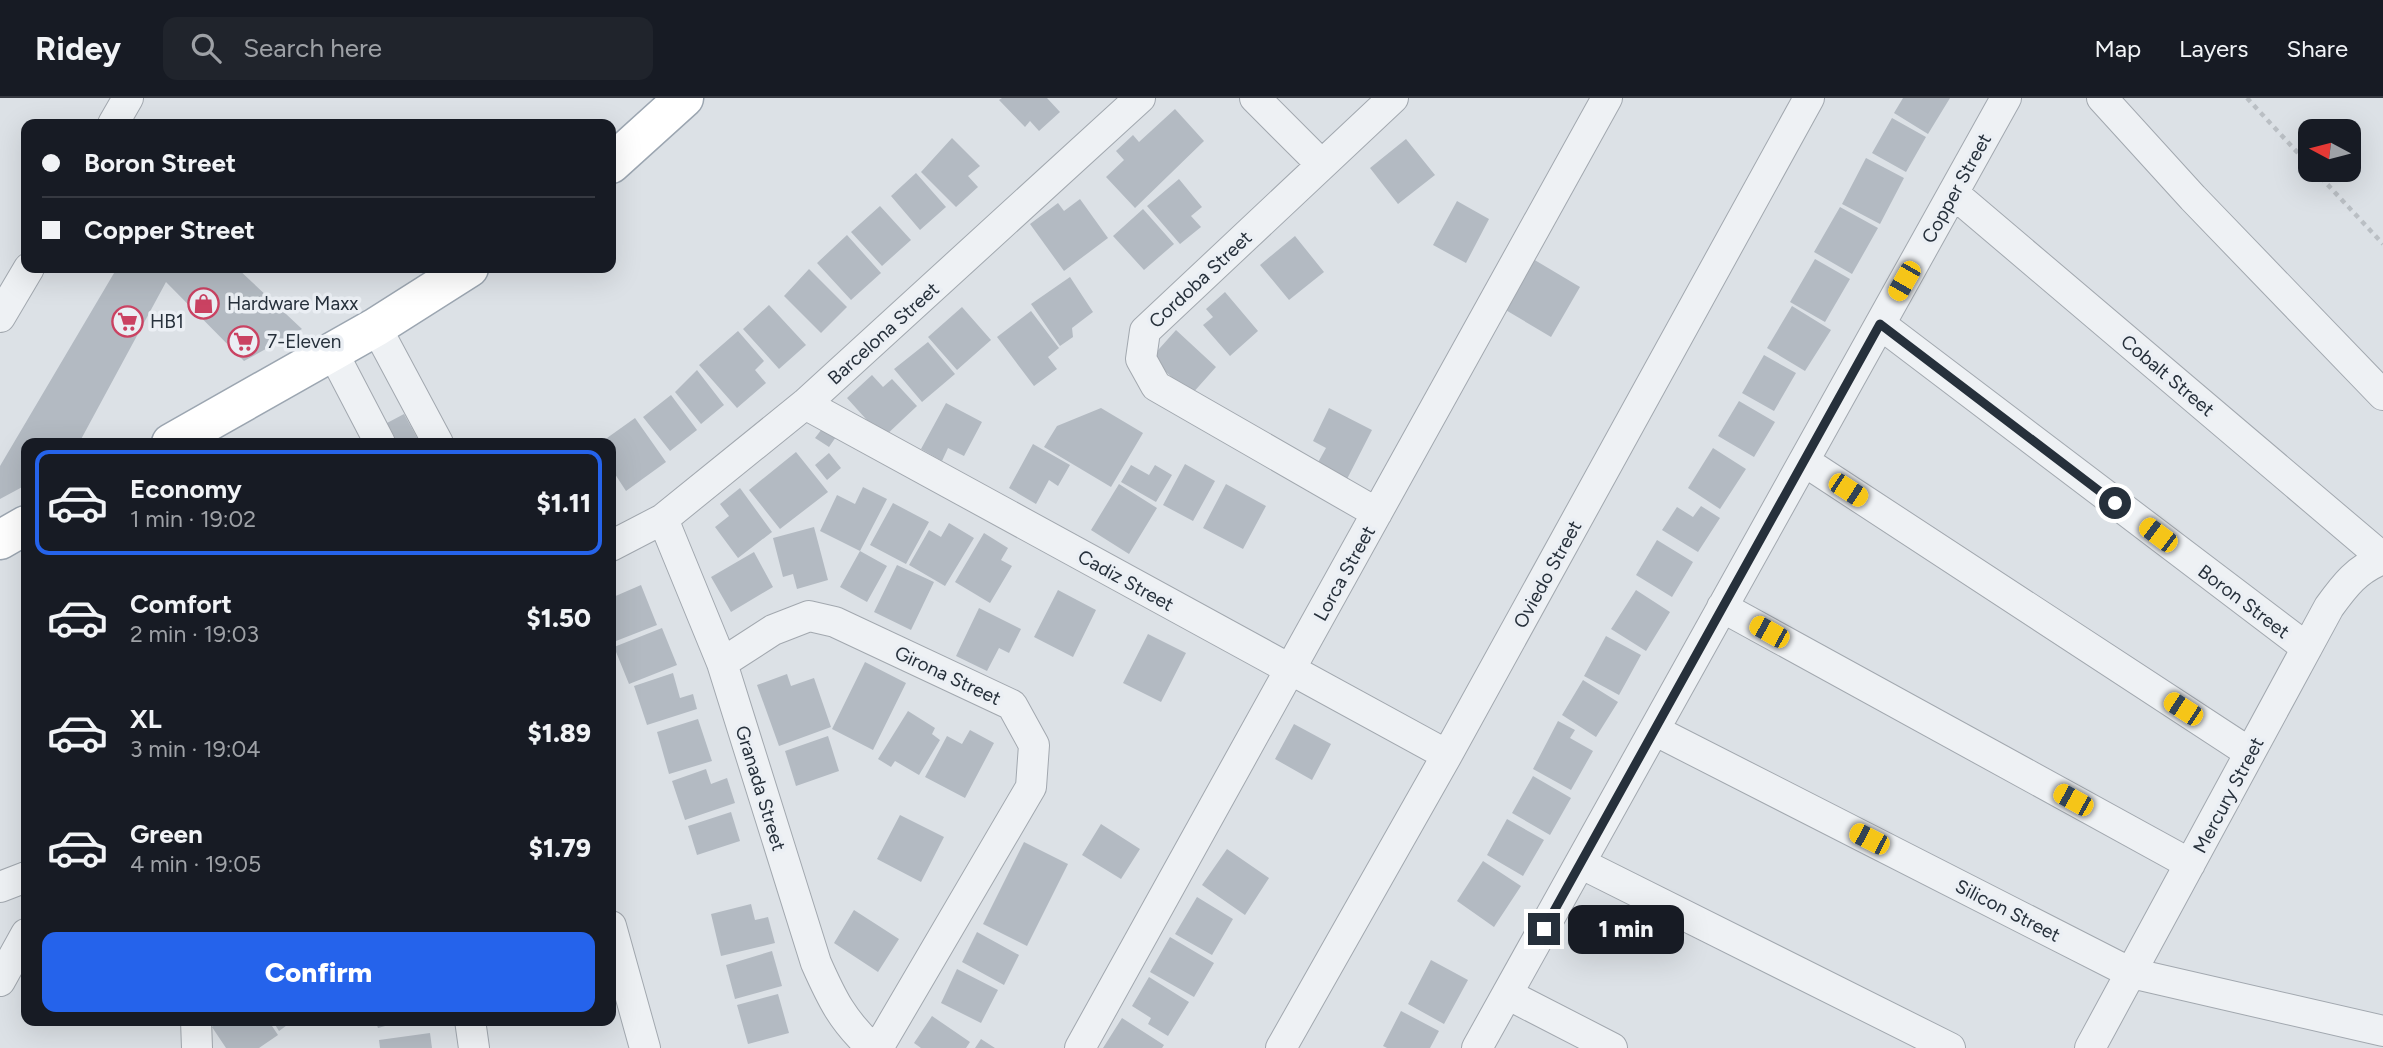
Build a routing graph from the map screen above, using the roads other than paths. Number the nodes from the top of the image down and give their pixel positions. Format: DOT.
graph roads {
  1 [pos="128,98"];
  2 [pos="684,98"];
  3 [pos="1140,98"];
  4 [pos="1255,98"];
  5 [pos="1393,98"];
  6 [pos="1607,98"];
  7 [pos="1809,98"];
  8 [pos="2006,98"];
  9 [pos="2102,98"];
  10 [pos="116,119"];
  11 [pos="616,159"];
  12 [pos="1321,164"];
  13 [pos="1953,193"];
  14 [pos="26,273"];
  15 [pos="461,273"];
  16 [pos="0,317"];
  17 [pos="1880,324"];
  18 [pos="376,327"];
  19 [pos="332,351"];
  20 [pos="2383,396"];
  21 [pos="805,404"];
  22 [pos="180,438"];
  23 [pos="377,438"];
  24 [pos="435,438"];
  25 [pos="1804,461"];
  26 [pos="1377,513"];
  27 [pos="663,519"];
  28 [pos="21,528"];
  29 [pos="0,540"];
  30 [pos="616,543"];
  31 [pos="2383,558"];
  32 [pos="1723,607"];
  33 [pos="2307,648"];
  34 [pos="722,663"];
  35 [pos="1290,670"];
  36 [pos="1654,730"];
  37 [pos="2250,753"];
  38 [pos="1447,755"];
  39 [pos="1580,863"];
  40 [pos="2190,864"];
  41 [pos="21,879"];
  42 [pos="0,887"];
  43 [pos="21,943"];
  44 [pos="616,944"];
  45 [pos="2131,973"];
  46 [pos="0,981"];
  47 [pos="1507,994"];
  48 [pos="196,1026"];
  49 [pos="471,1026"];
  50 [pos="2383,1031"];
  51 [pos="197,1048"];
  52 [pos="474,1048"];
  53 [pos="645,1048"];
  54 [pos="872,1048"];
  55 [pos="878,1048"];
  56 [pos="1080,1048"];
  57 [pos="1281,1048"];
  58 [pos="1477,1048"];
  59 [pos="1612,1048"];
  60 [pos="1950,1048"];
  61 [pos="2090,1048"];
  1 -- 10 [label="street"];
  2 -- 11 [label="main road"];
  3 -- 21 [label="street, Barcelona Street"];
  4 -- 12 [label="street"];
  5 -- 12 [label="street, Cordoba Street"];
  6 -- 26 [label="street, Lorca Street"];
  7 -- 38 [label="street, Oviedo Street"];
  8 -- 13 [label="street, Copper Street"];
  9 -- 20 [label="street"];
  12 -- 26 [label="street, Cordoba Street"];
  13 -- 17 [label="street, Copper Street"];
  13 -- 31 [label="street, Cobalt Street"];
  14 -- 16 [label="street"];
  15 -- 18 [label="main road"];
  17 -- 25 [label="street, Copper Street"];
  17 -- 33 [label="street, Boron Street"];
  18 -- 19 [label="main road"];
  18 -- 24 [label="street"];
  19 -- 22 [label="main road"];
  19 -- 23 [label="street"];
  21 -- 27 [label="street, Barcelona Street"];
  21 -- 35 [label="street, Cadiz Street"];
  25 -- 32 [label="street, Copper Street"];
  25 -- 37 [label="street"];
  26 -- 35 [label="street, Lorca Street"];
  27 -- 30 [label="street, Barcelona Street"];
  27 -- 34 [label="street, Granada Street"];
  28 -- 29 [label="main road"];
  31 -- 33 [label="street, Mercury Street"];
  32 -- 36 [label="street, Copper Street"];
  32 -- 40 [label="street"];
  33 -- 37 [label="street, Mercury Street"];
  34 -- 54 [label="street, Granada Street"];
  34 -- 55 [label="street, Girona Street"];
  35 -- 38 [label="street, Cadiz Street"];
  35 -- 56 [label="street, Lorca Street"];
  36 -- 39 [label="street, Copper Street"];
  36 -- 45 [label="street, Silicon Street"];
  37 -- 40 [label="street, Mercury Street"];
  38 -- 57 [label="street, Oviedo Street"];
  39 -- 47 [label="street, Copper Street"];
  39 -- 60 [label="street"];
  40 -- 45 [label="street, Mercury Street"];
  41 -- 42 [label="street"];
  43 -- 46 [label="street"];
  44 -- 53 [label="street"];
  45 -- 50 [label="street, Silicon Street"];
  45 -- 61 [label="street, Mercury Street"];
  47 -- 58 [label="street, Copper Street"];
  47 -- 59 [label="street"];
  48 -- 51 [label="street"];
  49 -- 52 [label="street"];
}
